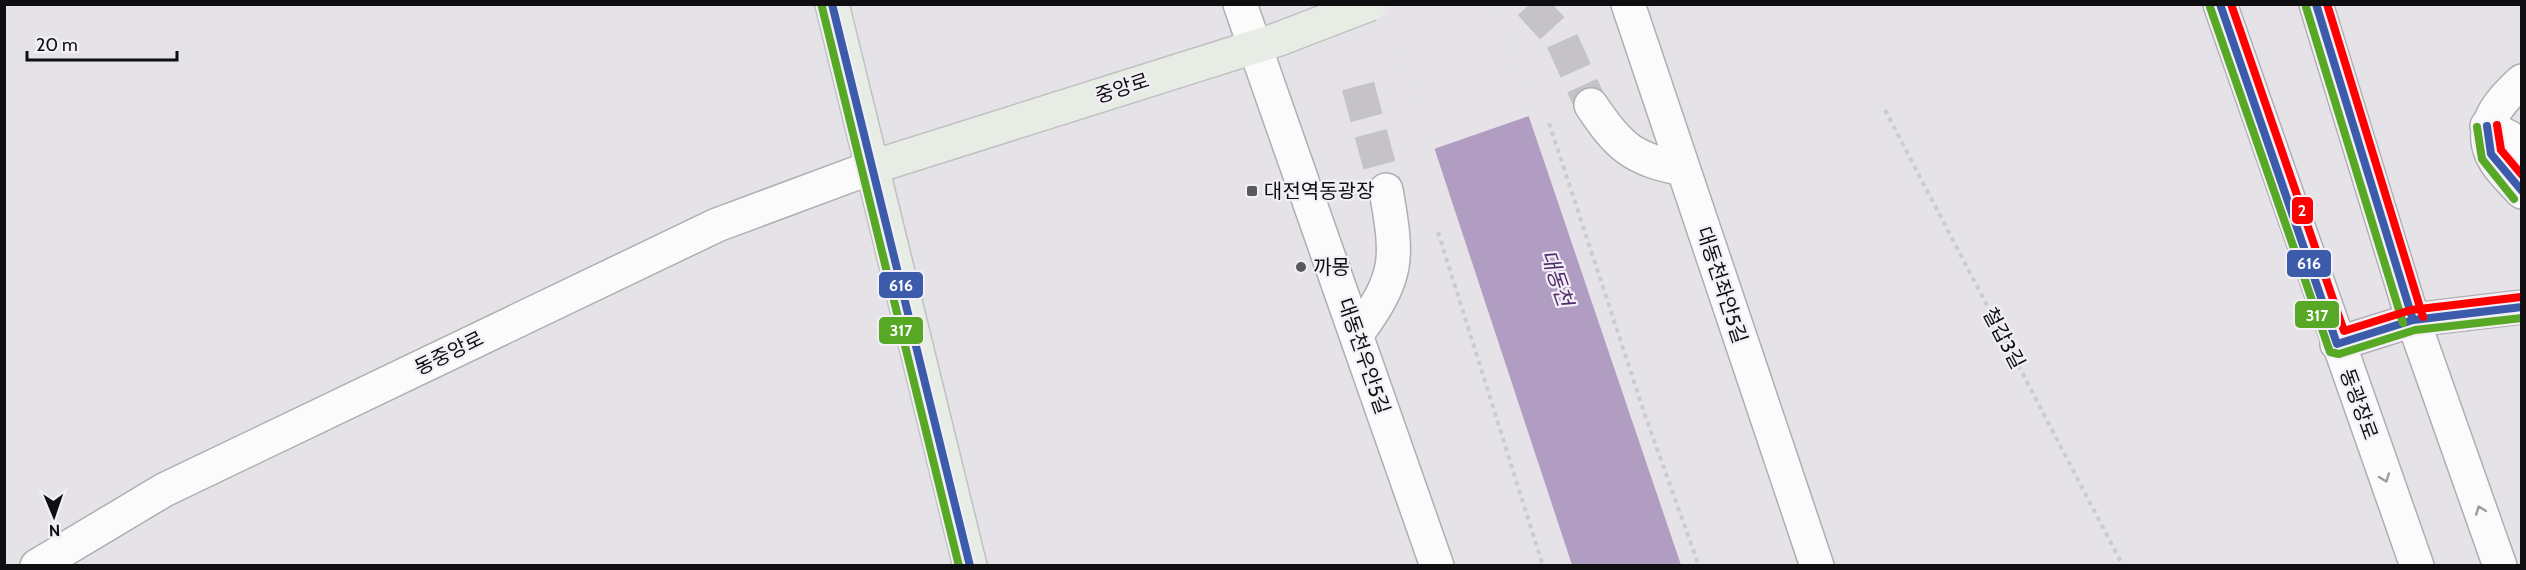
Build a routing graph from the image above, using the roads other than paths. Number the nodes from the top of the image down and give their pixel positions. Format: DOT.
graph roads {
  1 [pos="832,4"];
  2 [pos="1240,4"];
  3 [pos="1370,4"];
  4 [pos="1628,4"];
  5 [pos="2220,4"];
  6 [pos="2316,4"];
  7 [pos="1266,43"];
  8 [pos="2522,81"];
  9 [pos="1591,105"];
  10 [pos="2487,126"];
  11 [pos="2522,153"];
  12 [pos="873,167"];
  13 [pos="1683,168"];
  14 [pos="1386,190"];
  15 [pos="2522,192"];
  16 [pos="2522,307"];
  17 [pos="2413,320"];
  18 [pos="1357,334"];
  19 [pos="2337,344"];
  20 [pos="37,566"];
  21 [pos="970,566"];
  22 [pos="1437,566"];
  23 [pos="1817,566"];
  24 [pos="2416,566"];
  25 [pos="2500,566"];
  1 -- 12 [label="main road"];
  2 -- 7 [label="street, 대동천우안5길"];
  3 -- 7 [label="main road, 중앙로, bridge"];
  4 -- 13 [label="street, 대동천좌안5길"];
  5 -- 19 [label="street, 동광장로"];
  6 -- 17 [label="street"];
  7 -- 12 [label="main road, 중앙로"];
  7 -- 18 [label="street, 대동천우안5길"];
  8 -- 10 [label="street"];
  9 -- 13 [label="street"];
  10 -- 11 [label="street"];
  10 -- 15 [label="street"];
  12 -- 20 [label="street, 동중앙로"];
  12 -- 21 [label="main road"];
  13 -- 23 [label="street, 대동천좌안5길"];
  14 -- 18 [label="street"];
  16 -- 17 [label="street"];
  17 -- 19 [label="street"];
  25 -- 17 [label="street, one-way"];
  18 -- 22 [label="street, 대동천우안5길"];
  19 -- 24 [label="street, 동광장로, one-way"];
}
